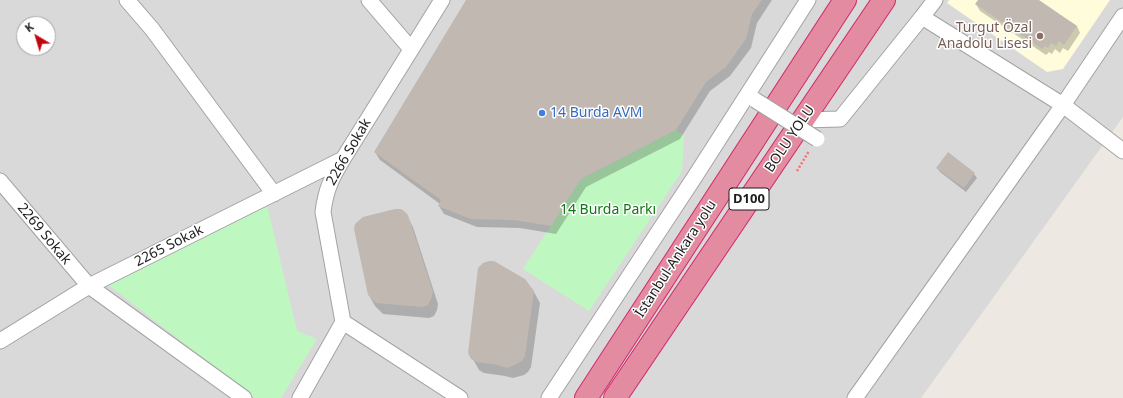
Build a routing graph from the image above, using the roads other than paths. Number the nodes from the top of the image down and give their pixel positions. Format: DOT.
graph roads {
  1 [pos="127,0"];
  2 [pos="369,0"];
  3 [pos="442,0"];
  4 [pos="808,0"];
  5 [pos="845,0"];
  6 [pos="935,0"];
  7 [pos="882,3"];
  8 [pos="1123,16"];
  9 [pos="922,17"];
  10 [pos="411,49"];
  11 [pos="755,100"];
  12 [pos="1063,105"];
  13 [pos="803,120"];
  14 [pos="817,138"];
  15 [pos="1123,151"];
  16 [pos="342,159"];
  17 [pos="0,181"];
  18 [pos="274,194"];
  19 [pos="89,286"];
  20 [pos="343,322"];
  21 [pos="0,341"];
  22 [pos="244,398"];
  23 [pos="300,398"];
  24 [pos="460,398"];
  25 [pos="549,398"];
  26 [pos="586,398"];
  27 [pos="615,398"];
  28 [pos="855,398"];
  1 -- 18 [label="street"];
  2 -- 10 [label="street"];
  3 -- 10 [label="street, 2266 Sokak"];
  4 -- 25 [label="street"];
  5 -- 26 [label="highway, İstanbul-Ankara yolu"];
  6 -- 9 [label="street"];
  7 -- 13 [label="highway, BOLU YOLU / D100"];
  8 -- 12 [label="street"];
  9 -- 12 [label="street"];
  9 -- 13 [label="street"];
  10 -- 16 [label="street, 2266 Sokak"];
  11 -- 14 [label="street, bridge"];
  12 -- 15 [label="street"];
  12 -- 28 [label="street"];
  13 -- 27 [label="highway, BOLU YOLU / D100"];
  16 -- 18 [label="street, 2265 Sokak"];
  16 -- 20 [label="street, 2266 Sokak"];
  17 -- 19 [label="street, 2269 Sokak"];
  18 -- 19 [label="street, 2265 Sokak"];
  19 -- 21 [label="street, 2265 Sokak"];
  19 -- 22 [label="street, 2269 Sokak"];
  20 -- 23 [label="street"];
  20 -- 24 [label="street"];
}
